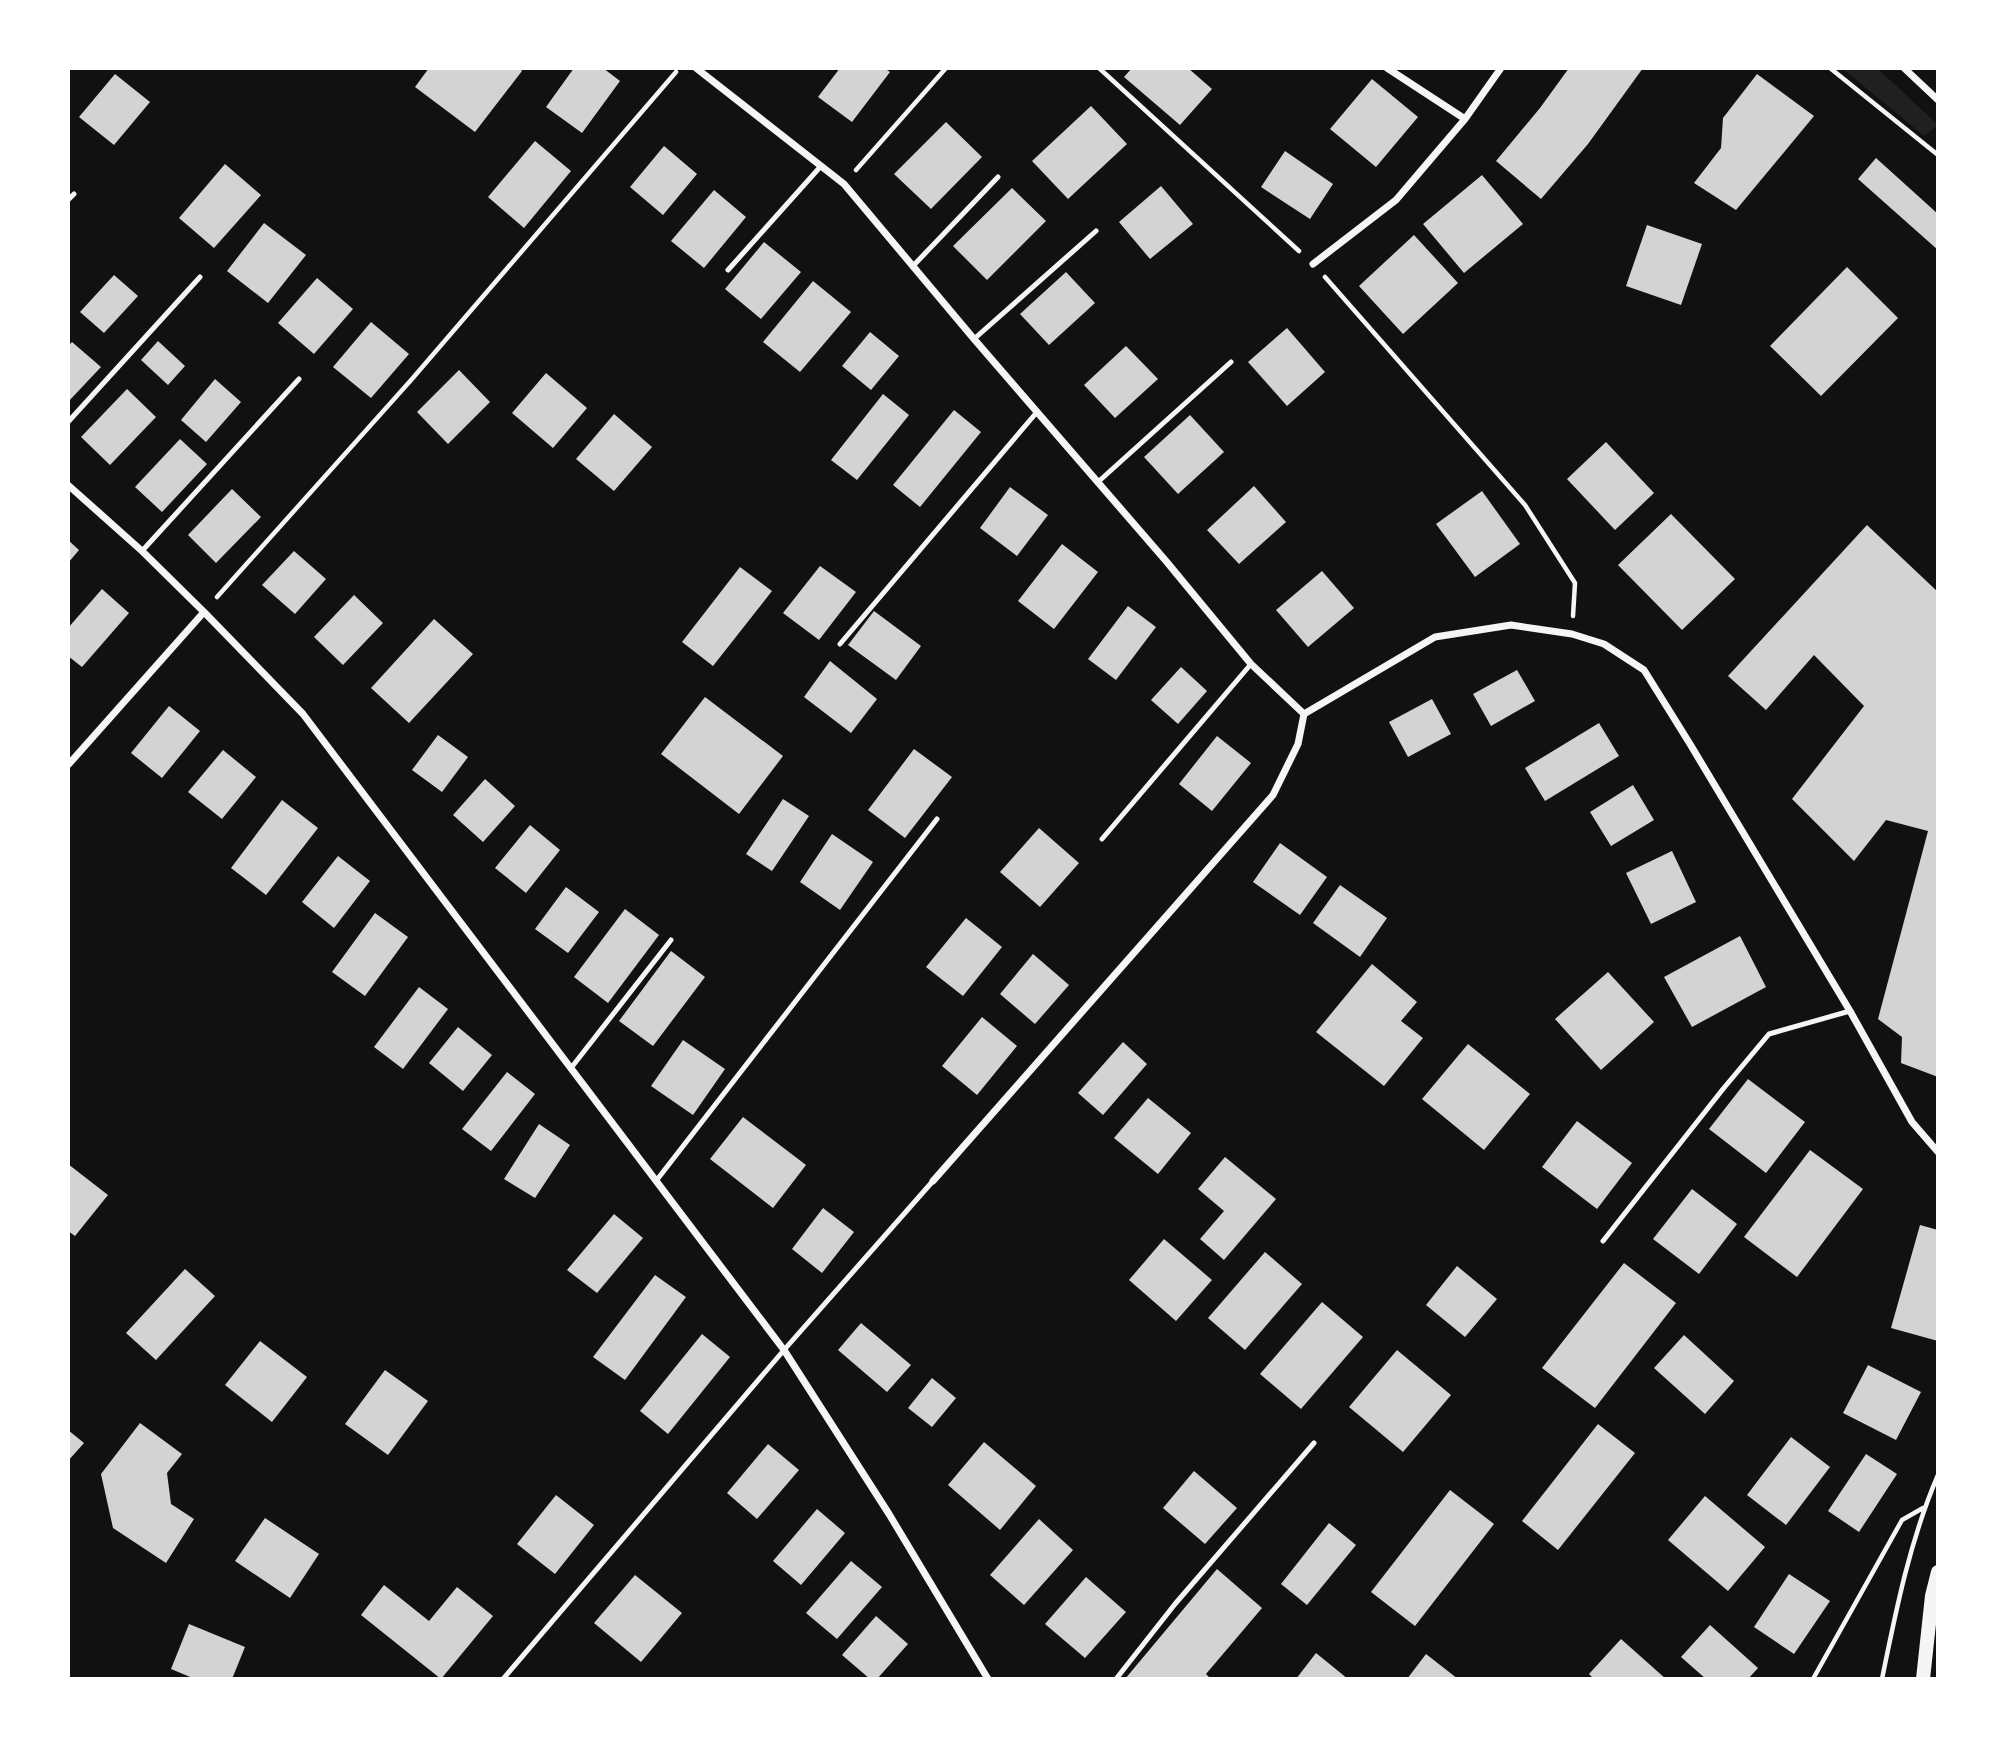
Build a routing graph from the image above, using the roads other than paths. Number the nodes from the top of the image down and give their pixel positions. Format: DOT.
graph roads {
  1 [pos="696,68"];
  2 [pos="1387,68"];
  3 [pos="1501,68"];
  4 [pos="1904,68"];
  5 [pos="1938,100"];
  6 [pos="1465,119"];
  7 [pos="821,166"];
  8 [pos="998,177"];
  9 [pos="74,194"];
  10 [pos="68,200"];
  11 [pos="1096,231"];
  12 [pos="1313,264"];
  13 [pos="913,266"];
  14 [pos="728,270"];
  15 [pos="200,277"];
  16 [pos="974,339"];
  17 [pos="1231,362"];
  18 [pos="299,379"];
  19 [pos="1037,412"];
  20 [pos="68,422"];
  21 [pos="1098,482"];
  22 [pos="68,485"];
  23 [pos="142,551"];
  24 [pos="204,612"];
  25 [pos="840,644"];
  26 [pos="1251,664"];
  27 [pos="1304,714"];
  28 [pos="68,765"];
  29 [pos="937,820"];
  30 [pos="1102,839"];
  31 [pos="671,940"];
  32 [pos="1850,1011"];
  33 [pos="571,1068"];
  34 [pos="1938,1152"];
  35 [pos="656,1181"];
  36 [pos="933,1181"];
  37 [pos="1603,1241"];
  38 [pos="784,1350"];
  39 [pos="1314,1443"];
  40 [pos="1938,1572"];
  41 [pos="503,1679"];
  42 [pos="988,1679"];
  43 [pos="1116,1679"];
  44 [pos="1923,1679"];
  1 -- 7 [label="street"];
  2 -- 6 [label="street"];
  3 -- 6 [label="street"];
  4 -- 5 [label="street"];
  6 -- 12 [label="street"];
  7 -- 13 [label="street"];
  7 -- 14 [label="lane"];
  8 -- 13 [label="lane"];
  9 -- 10 [label="lane"];
  11 -- 16 [label="lane"];
  13 -- 16 [label="street"];
  15 -- 20 [label="lane"];
  16 -- 19 [label="street"];
  17 -- 21 [label="lane"];
  18 -- 23 [label="lane"];
  19 -- 21 [label="street"];
  19 -- 25 [label="lane"];
  21 -- 26 [label="street"];
  22 -- 23 [label="street"];
  23 -- 24 [label="street"];
  24 -- 28 [label="street"];
  24 -- 33 [label="street"];
  26 -- 27 [label="street"];
  26 -- 30 [label="lane"];
  27 -- 32 [label="street"];
  27 -- 36 [label="street"];
  29 -- 35 [label="lane"];
  31 -- 33 [label="lane"];
  32 -- 34 [label="street"];
  32 -- 37 [label="lane"];
  33 -- 35 [label="street"];
  35 -- 38 [label="street"];
  36 -- 38 [label="lane"];
  38 -- 41 [label="lane"];
  38 -- 42 [label="street"];
  39 -- 43 [label="lane"];
  40 -- 44 [label="main road"];
}
